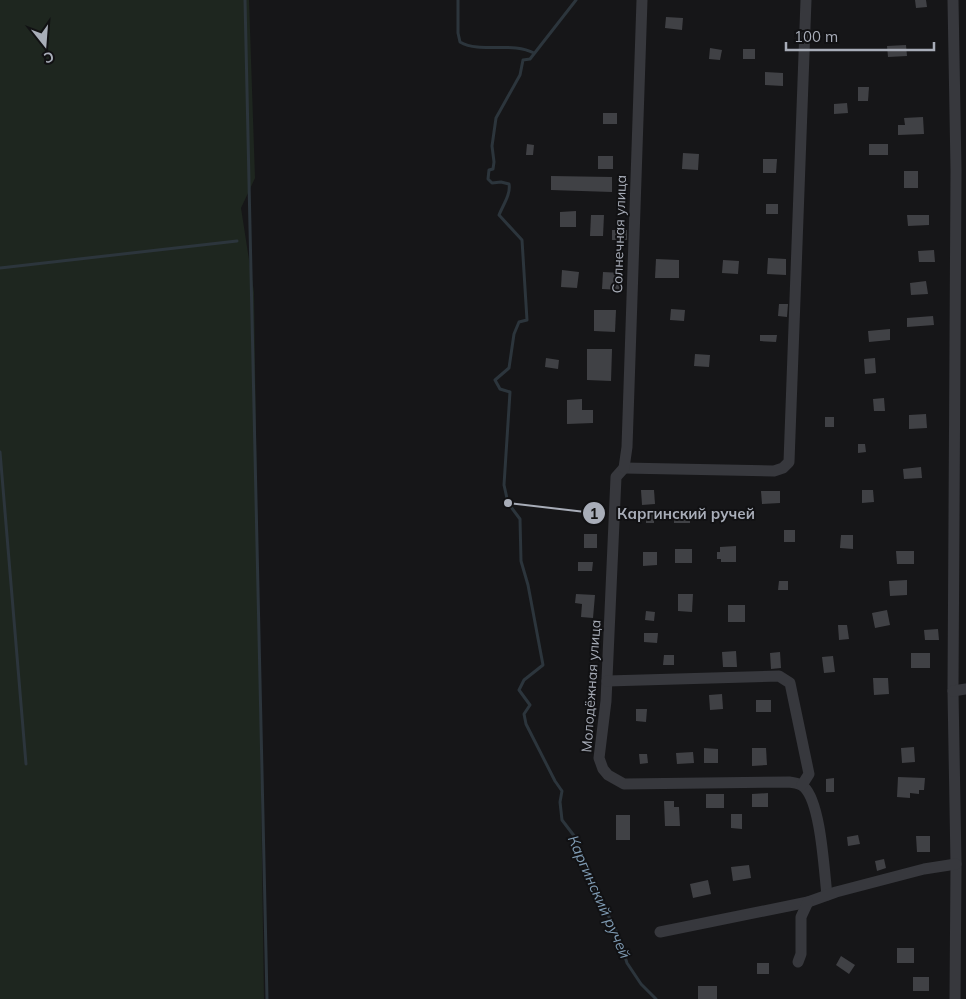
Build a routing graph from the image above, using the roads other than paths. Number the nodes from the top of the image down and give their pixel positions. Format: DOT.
graph roads {
  1 [pos="642,0"];
  2 [pos="806,0"];
  3 [pos="953,0"];
  4 [pos="624,468"];
  5 [pos="607,680"];
  6 [pos="966,688"];
  7 [pos="952,691"];
  8 [pos="802,785"];
  9 [pos="956,864"];
  10 [pos="827,895"];
  11 [pos="808,902"];
  12 [pos="660,932"];
  13 [pos="798,962"];
  14 [pos="955,999"];
  1 -- 4 [label="street, Солнечная улица"];
  2 -- 4 [label="street"];
  3 -- 7 [label="street"];
  4 -- 5 [label="street, Молодёжная улица"];
  5 -- 8 [label="street"];
  5 -- 8 [label="street, Молодёжная улица"];
  6 -- 7 [label="street"];
  7 -- 9 [label="street"];
  8 -- 10 [label="street"];
  9 -- 10 [label="street"];
  9 -- 14 [label="street"];
  10 -- 11 [label="street"];
  11 -- 12 [label="street"];
  11 -- 13 [label="street"];
}
